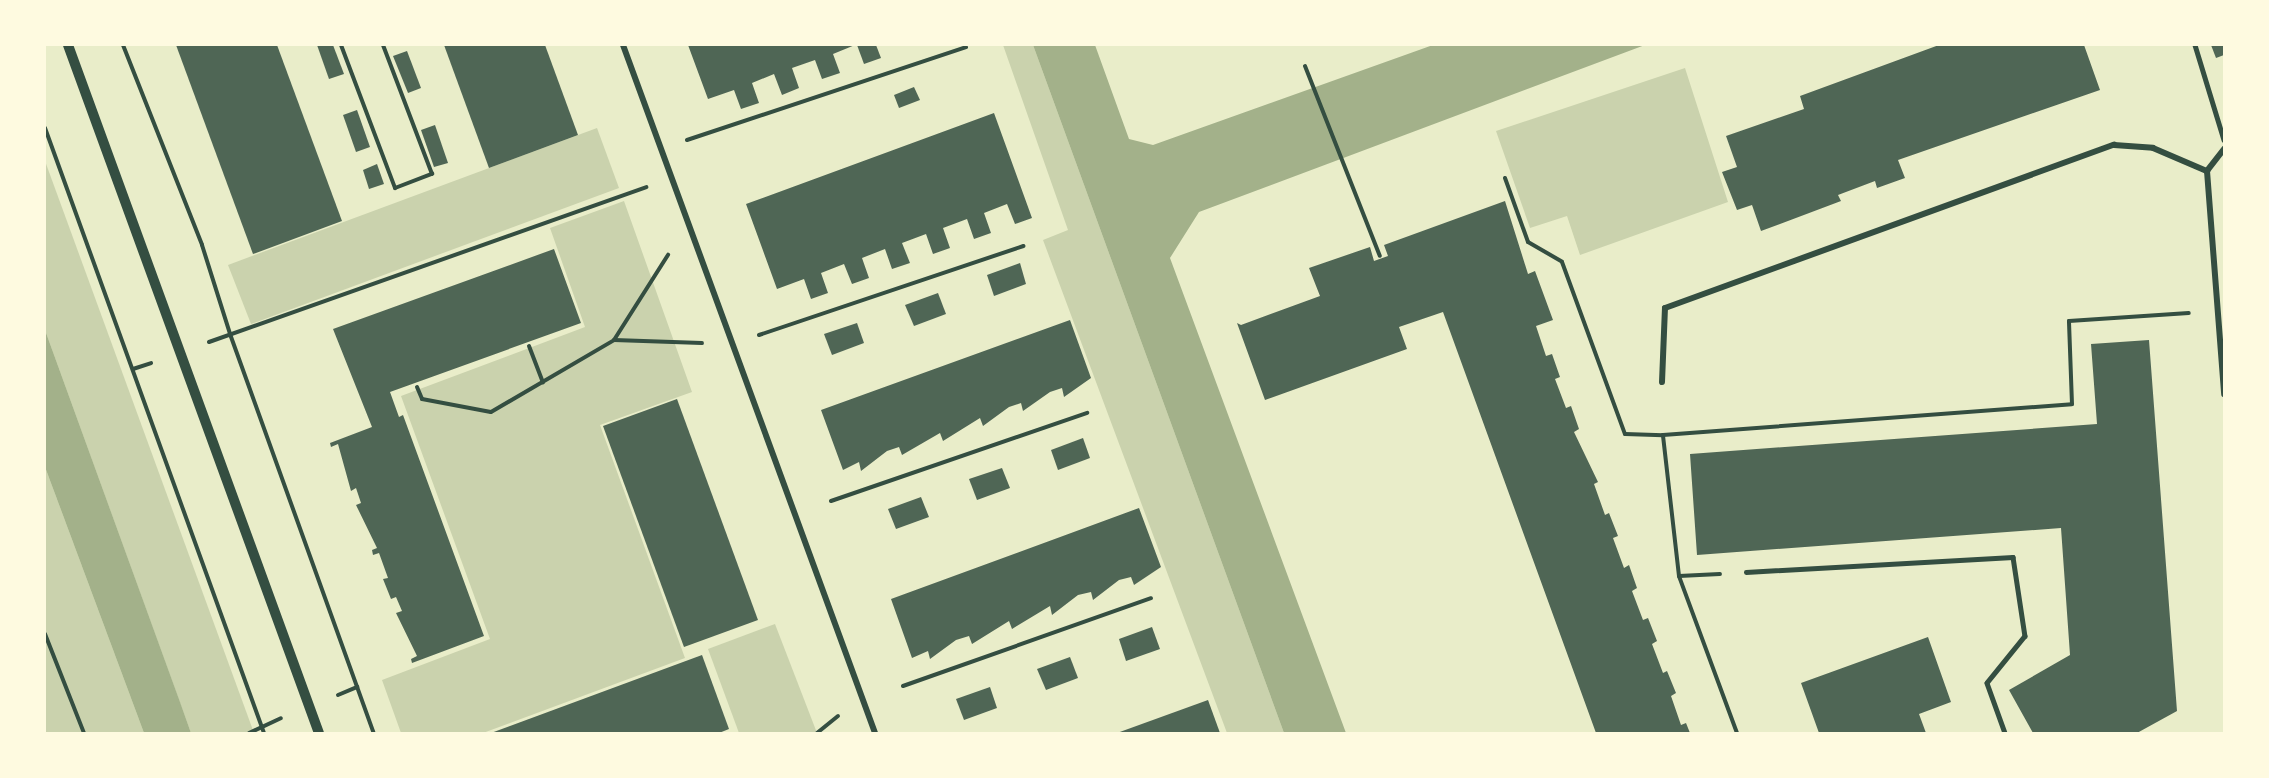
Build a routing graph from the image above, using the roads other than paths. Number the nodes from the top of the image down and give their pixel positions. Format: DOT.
graph roads {
  1 [pos="68,45"];
  2 [pos="623,45"];
  3 [pos="2195,45"];
  4 [pos="2224,140"];
  5 [pos="2224,149"];
  6 [pos="2207,171"];
  7 [pos="2223,373"];
  8 [pos="1662,382"];
  9 [pos="2224,394"];
  10 [pos="1746,572"];
  11 [pos="320,733"];
  12 [pos="875,733"];
  13 [pos="2005,733"];
  1 -- 11 [label="street"];
  2 -- 12 [label="street"];
  3 -- 4 [label="lane"];
  5 -- 6 [label="street"];
  6 -- 7 [label="street"];
  6 -- 8 [label="street"];
  7 -- 9 [label="street"];
  10 -- 13 [label="lane"];
}
